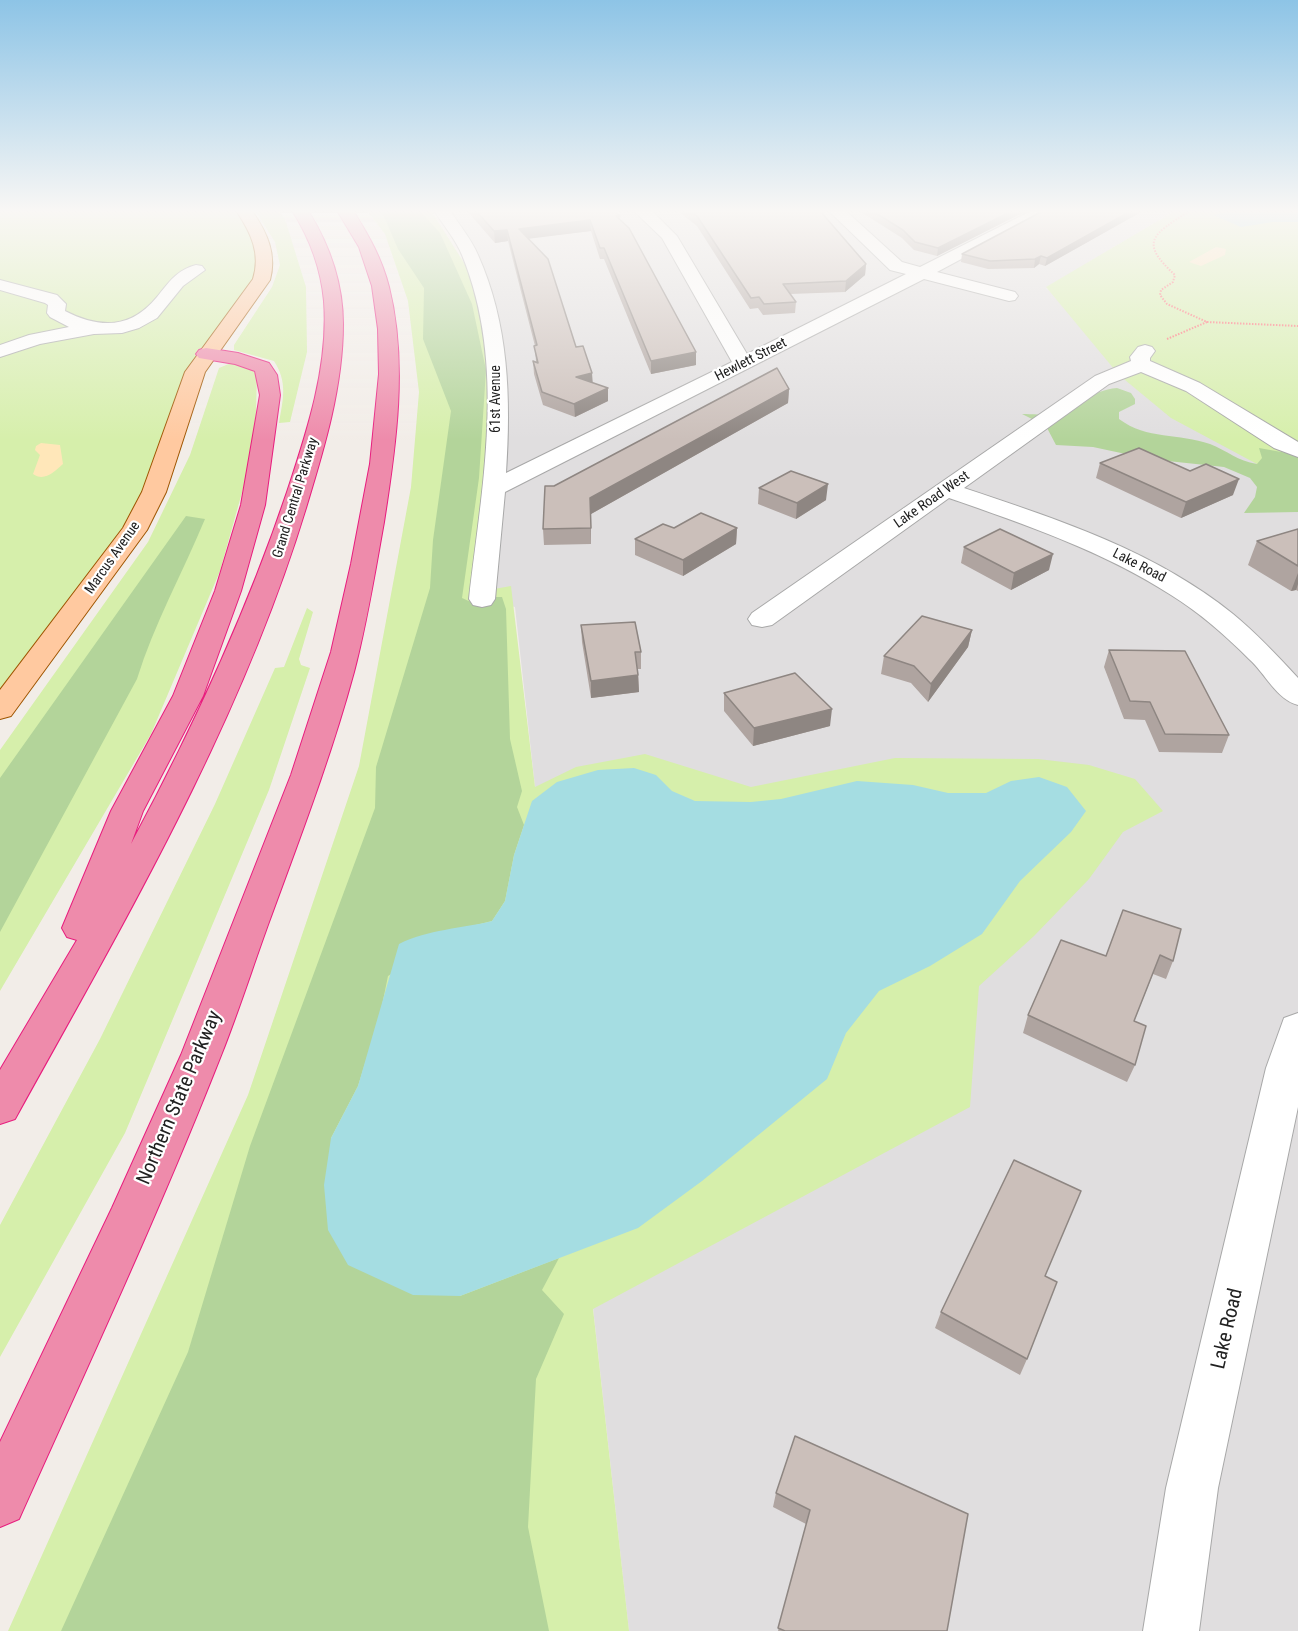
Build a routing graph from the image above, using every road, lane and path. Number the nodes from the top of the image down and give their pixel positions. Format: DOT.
graph roads {
  1 [pos="12,288"];
  2 [pos="171,288"];
  3 [pos="255,288"];
  4 [pos="330,288"];
  5 [pos="380,288"];
  6 [pos="484,288"];
  7 [pos="699,288"];
  8 [pos="892,288"];
  9 [pos="979,288"];
  10 [pos="1164,288"];
  11 [pos="1009,296"];
  12 [pos="1207,322"];
  13 [pos="1298,326"];
  14 [pos="96,328"];
  15 [pos="0,351"];
  16 [pos="206,354"];
  17 [pos="1143,357"];
  18 [pos="743,364"];
  19 [pos="1298,450"];
  20 [pos="492,489"];
  21 [pos="947,490"];
  22 [pos="482,599"];
  23 [pos="762,620"];
  24 [pos="1298,696"];
  25 [pos="0,710"];
  26 [pos="1298,1029"];
  27 [pos="28,1057"];
  28 [pos="0,1107"];
  29 [pos="0,1500"];
  30 [pos="1171,1631"];
  1 -- 14 [label="street"];
  2 -- 14 [label="street"];
  3 -- 16 [label="main road, Marcus Avenue"];
  4 -- 27 [label="highway, Grand Central Parkway"];
  5 -- 29 [label="highway, Northern State Parkway"];
  6 -- 20 [label="street, 61st Avenue"];
  7 -- 18 [label="street"];
  8 -- 18 [label="street, Hewlett Street"];
  9 -- 11 [label="street"];
  10 -- 12 [label="path"];
  12 -- 13 [label="path"];
  12 -- 17 [label="path"];
  14 -- 15 [label="street"];
  16 -- 25 [label="main road, Marcus Avenue"];
  16 -- 27 [label="highway"];
  17 -- 19 [label="street"];
  17 -- 21 [label="street, Lake Road West"];
  18 -- 20 [label="street, Hewlett Street"];
  20 -- 22 [label="street, 61st Avenue"];
  21 -- 23 [label="street, Lake Road West"];
  21 -- 24 [label="street, Lake Road"];
  26 -- 30 [label="street, Lake Road"];
  27 -- 28 [label="highway"];
}
